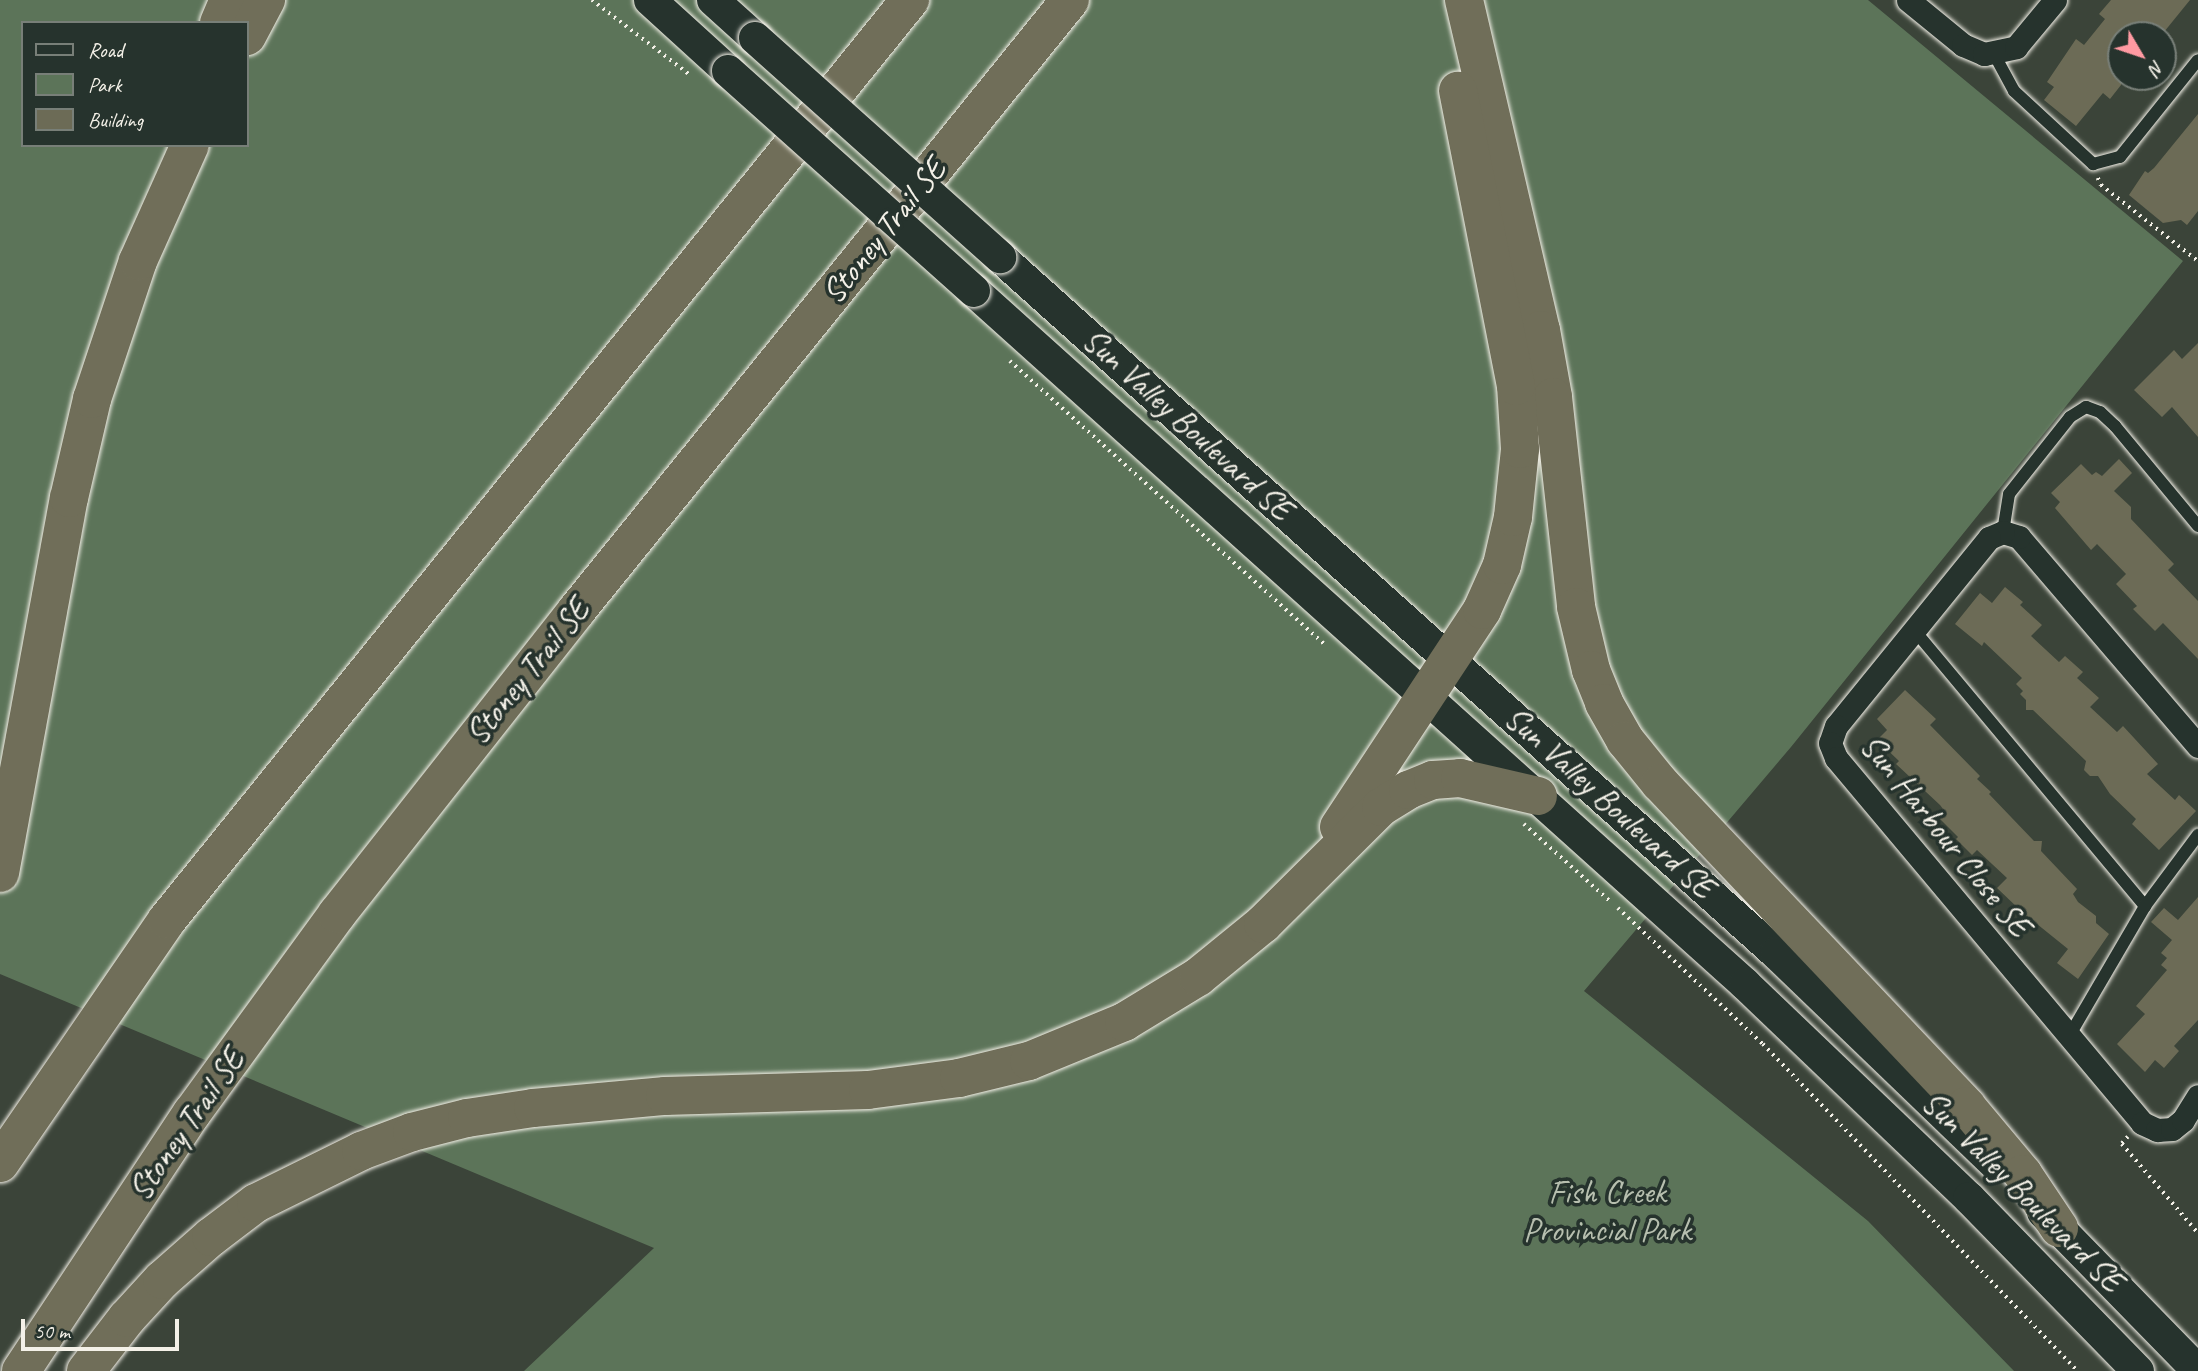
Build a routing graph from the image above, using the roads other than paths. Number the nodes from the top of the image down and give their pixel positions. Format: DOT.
graph roads {
  1 [pos="229,0"];
  2 [pos="266,0"];
  3 [pos="650,0"];
  4 [pos="713,0"];
  5 [pos="910,0"];
  6 [pos="1070,0"];
  7 [pos="1443,0"];
  8 [pos="1464,0"];
  9 [pos="1908,0"];
  10 [pos="2055,0"];
  11 [pos="220,21"];
  12 [pos="248,34"];
  13 [pos="1994,54"];
  14 [pos="2198,60"];
  15 [pos="161,147"];
  16 [pos="189,147"];
  17 [pos="69,498"];
  18 [pos="2198,526"];
  19 [pos="2003,532"];
  20 [pos="1915,631"];
  21 [pos="1450,661"];
  22 [pos="1427,696"];
  23 [pos="2198,746"];
  24 [pos="1527,807"];
  25 [pos="2198,835"];
  26 [pos="0,873"];
  27 [pos="1294,892"];
  28 [pos="2145,906"];
  29 [pos="2068,1038"];
  30 [pos="2198,1096"];
  31 [pos="0,1163"];
  32 [pos="2059,1228"];
  33 [pos="21,1371"];
  34 [pos="86,1371"];
  35 [pos="2138,1371"];
  36 [pos="2198,1371"];
  1 -- 11 [label="highway"];
  2 -- 12 [label="highway"];
  3 -- 22 [label="main road, Sun Valley Boulevard SE, bridge"];
  4 -- 21 [label="main road, Sun Valley Boulevard SE, bridge"];
  5 -- 31 [label="highway"];
  6 -- 33 [label="highway, Stoney Trail SE"];
  7 -- 21 [label="highway"];
  8 -- 32 [label="highway"];
  9 -- 13 [label="street"];
  10 -- 13 [label="street"];
  13 -- 14 [label="lane"];
  15 -- 17 [label="highway"];
  16 -- 17 [label="highway"];
  17 -- 26 [label="highway"];
  18 -- 19 [label="lane"];
  19 -- 20 [label="street, Sun Harbour Close SE"];
  19 -- 23 [label="street"];
  20 -- 28 [label="lane"];
  20 -- 29 [label="street, Sun Harbour Close SE"];
  21 -- 22 [label="highway"];
  21 -- 32 [label="main road, Sun Valley Boulevard SE"];
  22 -- 24 [label="main road, Sun Valley Boulevard SE"];
  22 -- 27 [label="highway"];
  24 -- 27 [label="highway"];
  24 -- 35 [label="main road, Sun Valley Boulevard SE"];
  25 -- 28 [label="lane"];
  27 -- 34 [label="highway"];
  28 -- 29 [label="lane"];
  29 -- 30 [label="street, Sun Harbour Close SE"];
  32 -- 36 [label="main road, Sun Valley Boulevard SE"];
}
